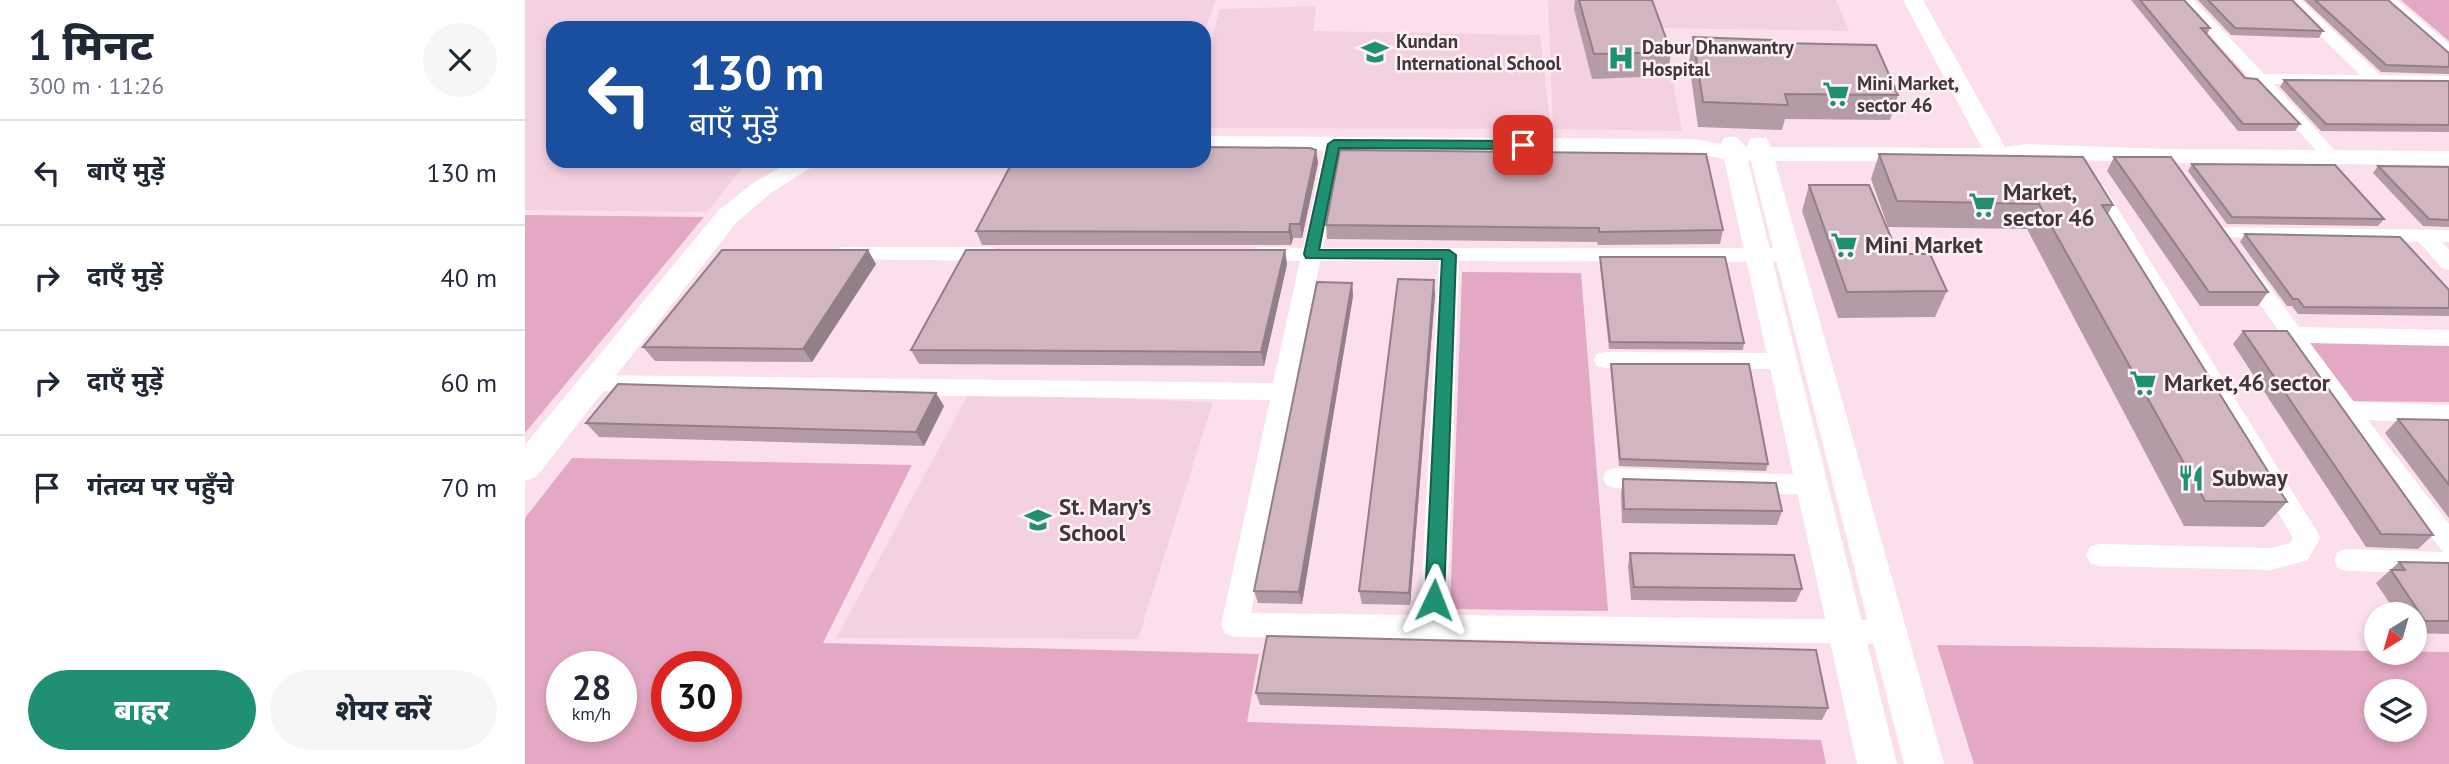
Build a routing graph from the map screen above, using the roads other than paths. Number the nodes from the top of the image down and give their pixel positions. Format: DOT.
graph roads {
  1 [pos="1896,0"];
  2 [pos="1913,0"];
  3 [pos="2186,0"];
  4 [pos="2292,0"];
  5 [pos="2388,0"];
  6 [pos="2449,52"];
  7 [pos="2259,79"];
  8 [pos="2375,80"];
  9 [pos="2449,81"];
  10 [pos="1211,143"];
  11 [pos="1334,144"];
  12 [pos="1738,149"];
  13 [pos="1983,149"];
  14 [pos="2075,153"];
  15 [pos="2165,156"];
  16 [pos="2332,157"];
  17 [pos="2449,158"];
  18 [pos="797,168"];
  19 [pos="2181,178"];
  20 [pos="2204,211"];
  21 [pos="2220,233"];
  22 [pos="2424,236"];
  23 [pos="2449,236"];
  24 [pos="697,254"];
  25 [pos="725,254"];
  26 [pos="823,254"];
  27 [pos="1018,254"];
  28 [pos="1242,254"];
  29 [pos="1311,254"];
  30 [pos="1449,255"];
  31 [pos="1773,255"];
  32 [pos="2449,263"];
  33 [pos="2293,335"];
  34 [pos="2449,338"];
  35 [pos="1605,360"];
  36 [pos="1782,361"];
  37 [pos="593,383"];
  38 [pos="1283,391"];
  39 [pos="2347,411"];
  40 [pos="2449,414"];
  41 [pos="525,468"];
  42 [pos="1615,478"];
  43 [pos="1811,485"];
  44 [pos="2449,543"];
  45 [pos="2099,555"];
  46 [pos="2347,560"];
  47 [pos="2449,563"];
  48 [pos="1433,627"];
  49 [pos="1846,632"];
  50 [pos="1889,632"];
  51 [pos="1877,764"];
  52 [pos="1924,764"];
  1 -- 13 [label="street"];
  2 -- 13 [label="street"];
  3 -- 7 [label="street"];
  4 -- 8 [label="street"];
  5 -- 6 [label="street"];
  7 -- 8 [label="street"];
  7 -- 16 [label="street"];
  8 -- 9 [label="street"];
  10 -- 11 [label="street"];
  11 -- 12 [label="street"];
  11 -- 29 [label="street"];
  12 -- 13 [label="street"];
  12 -- 31 [label="street"];
  13 -- 14 [label="street"];
  14 -- 15 [label="street"];
  14 -- 45 [label="street"];
  15 -- 16 [label="street"];
  15 -- 19 [label="street"];
  16 -- 17 [label="street"];
  18 -- 24 [label="street"];
  20 -- 21 [label="street"];
  21 -- 22 [label="street"];
  21 -- 33 [label="street"];
  22 -- 23 [label="street"];
  22 -- 32 [label="street"];
  24 -- 25 [label="street"];
  24 -- 37 [label="street"];
  26 -- 27 [label="street"];
  28 -- 29 [label="street"];
  29 -- 30 [label="street"];
  29 -- 38 [label="street"];
  30 -- 31 [label="street"];
  30 -- 48 [label="street"];
  31 -- 36 [label="street"];
  31 -- 50 [label="street"];
  33 -- 34 [label="street"];
  33 -- 39 [label="street"];
  35 -- 36 [label="street"];
  36 -- 43 [label="street"];
  37 -- 38 [label="street"];
  37 -- 41 [label="street"];
  38 -- 48 [label="street"];
  39 -- 40 [label="street"];
  39 -- 44 [label="street"];
  42 -- 43 [label="street"];
  43 -- 49 [label="street"];
  46 -- 47 [label="street"];
  48 -- 49 [label="street"];
  49 -- 50 [label="street"];
  49 -- 51 [label="street"];
  50 -- 52 [label="street"];
}
